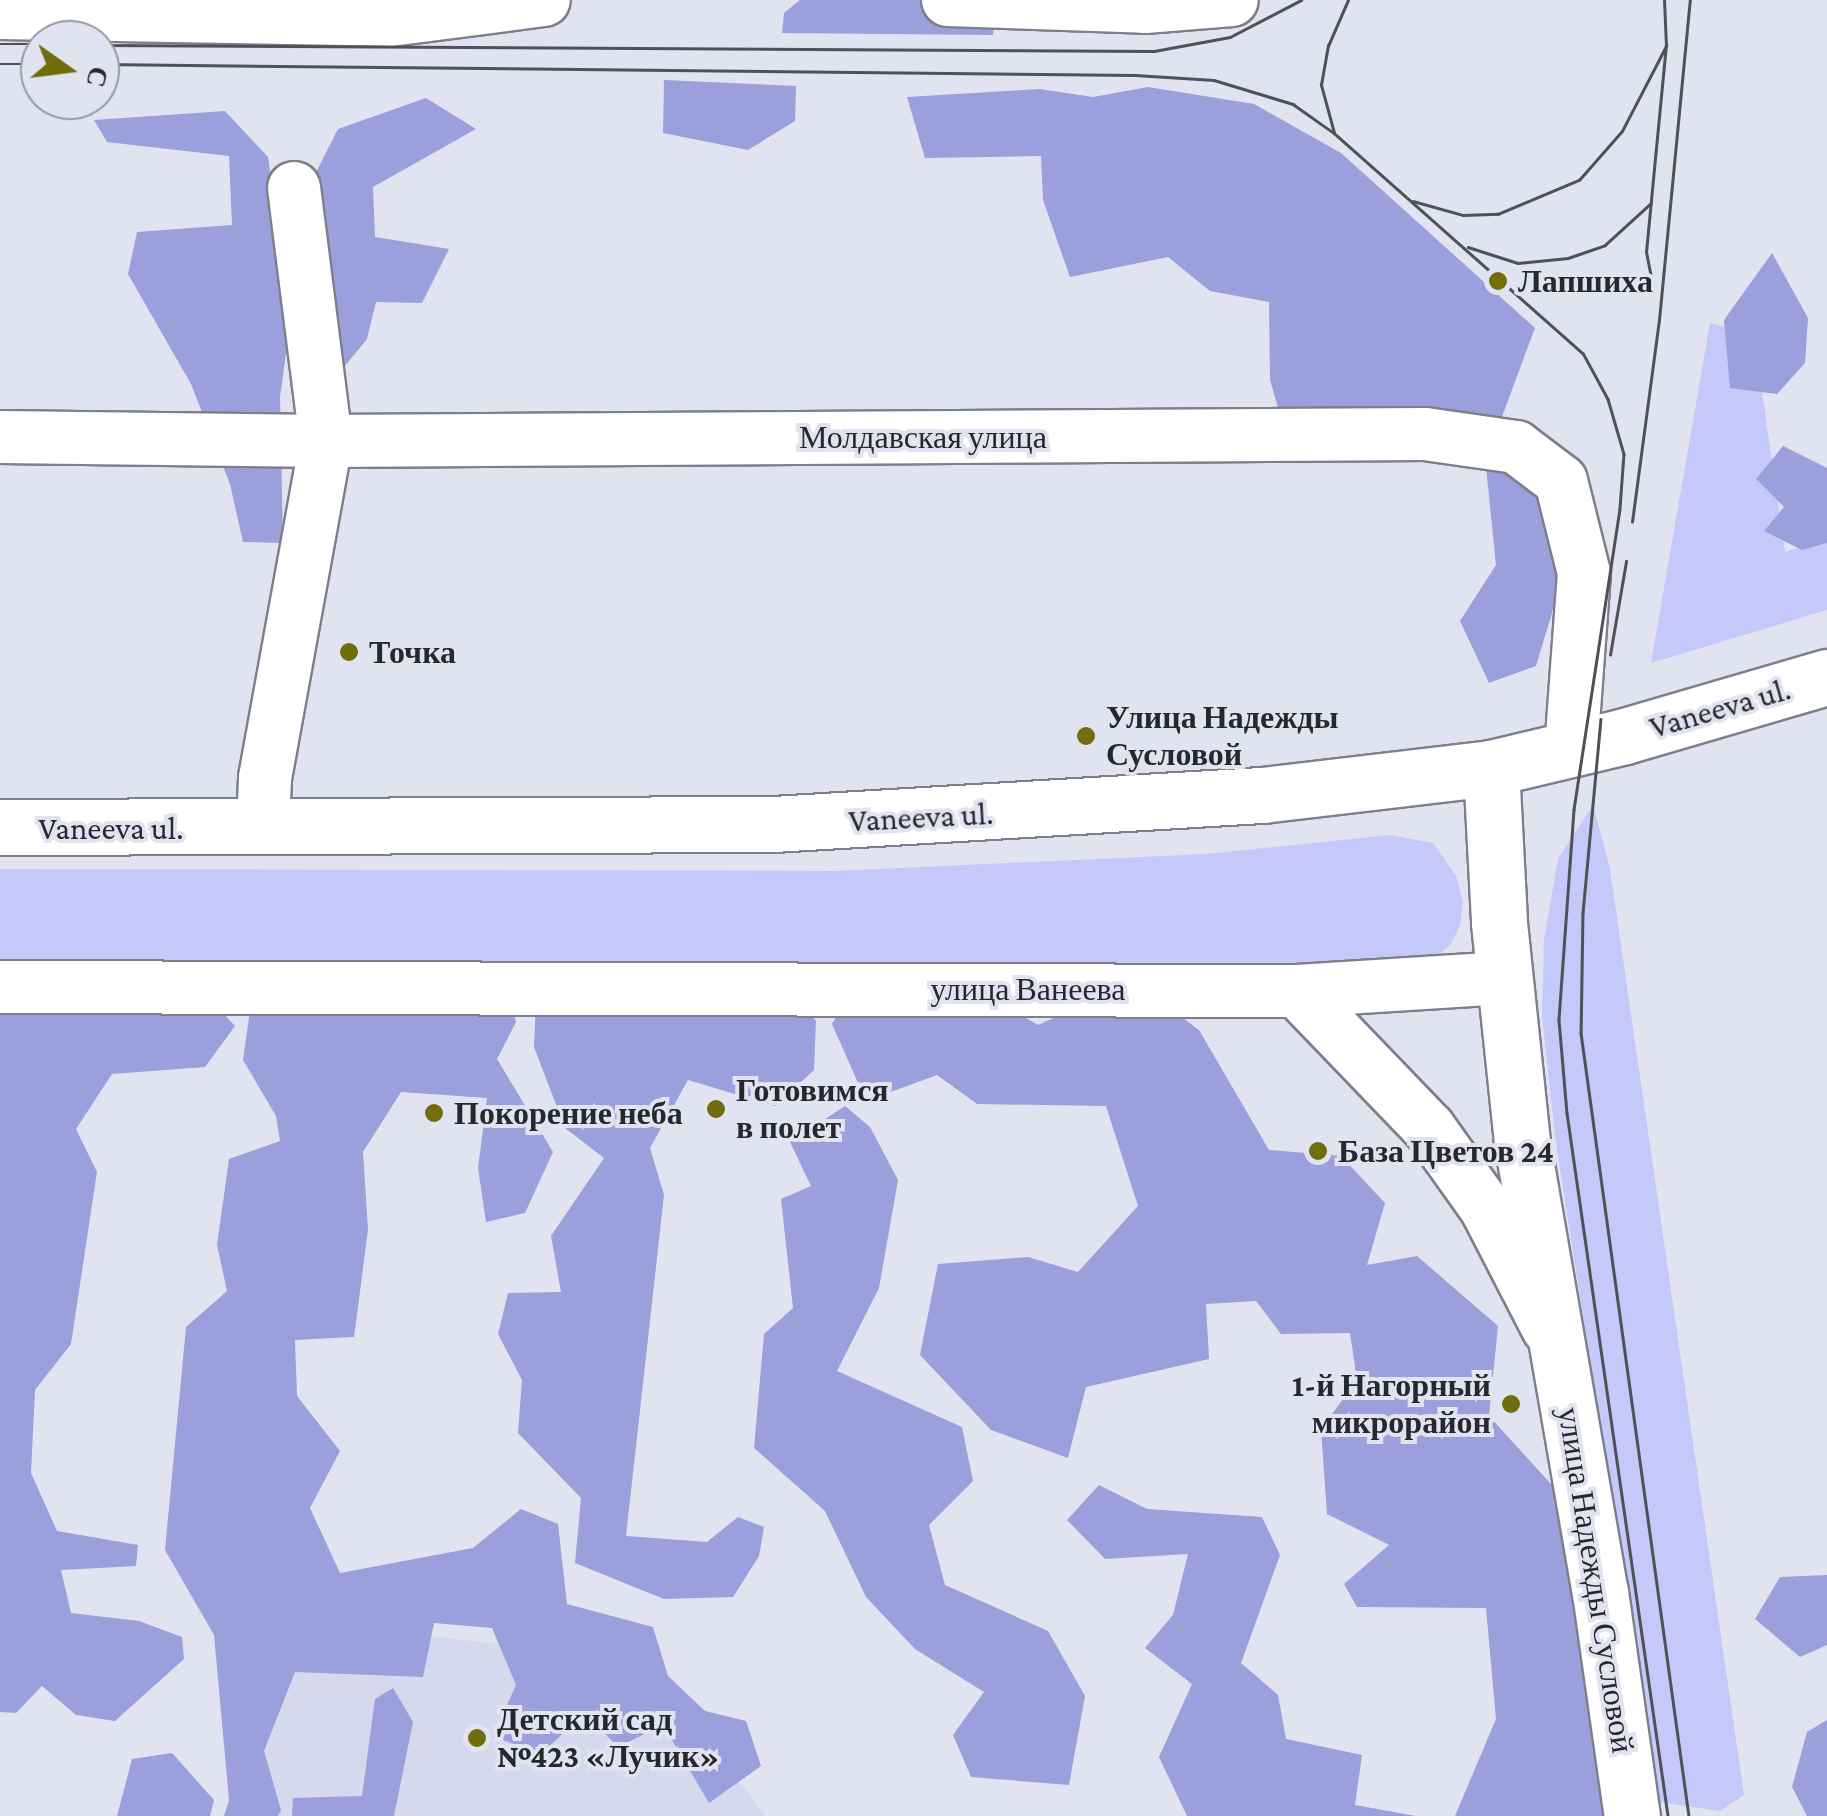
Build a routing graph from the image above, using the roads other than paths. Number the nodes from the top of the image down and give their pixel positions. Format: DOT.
graph roads {
  1 [pos="544,0"];
  2 [pos="948,0"];
  3 [pos="1232,0"];
  4 [pos="267,8"];
  5 [pos="0,13"];
  6 [pos="294,188"];
  7 [pos="0,438"];
  8 [pos="326,441"];
  9 [pos="1827,677"];
  10 [pos="1570,751"];
  11 [pos="1490,768"];
  12 [pos="0,827"];
  13 [pos="263,828"];
  14 [pos="1504,978"];
  15 [pos="0,987"];
  16 [pos="1297,990"];
  17 [pos="1556,1344"];
  18 [pos="1632,1816"];
  1 -- 4 [label="street"];
  2 -- 3 [label="street"];
  4 -- 5 [label="street"];
  6 -- 8 [label="street"];
  7 -- 8 [label="street, Молдавская улица"];
  8 -- 10 [label="street, Молдавская улица"];
  8 -- 13 [label="street"];
  9 -- 10 [label="main road, Vaneeva ul."];
  10 -- 11 [label="main road, Vaneeva ul."];
  11 -- 13 [label="main road, Vaneeva ul."];
  11 -- 14 [label="main road, улица Надежды Сусловой"];
  12 -- 13 [label="main road, Vaneeva ul."];
  14 -- 16 [label="street"];
  14 -- 17 [label="main road, улица Надежды Сусловой"];
  15 -- 16 [label="street"];
  16 -- 17 [label="street, улица Надежды Сусловой"];
  17 -- 18 [label="main road, улица Надежды Сусловой"];
}
